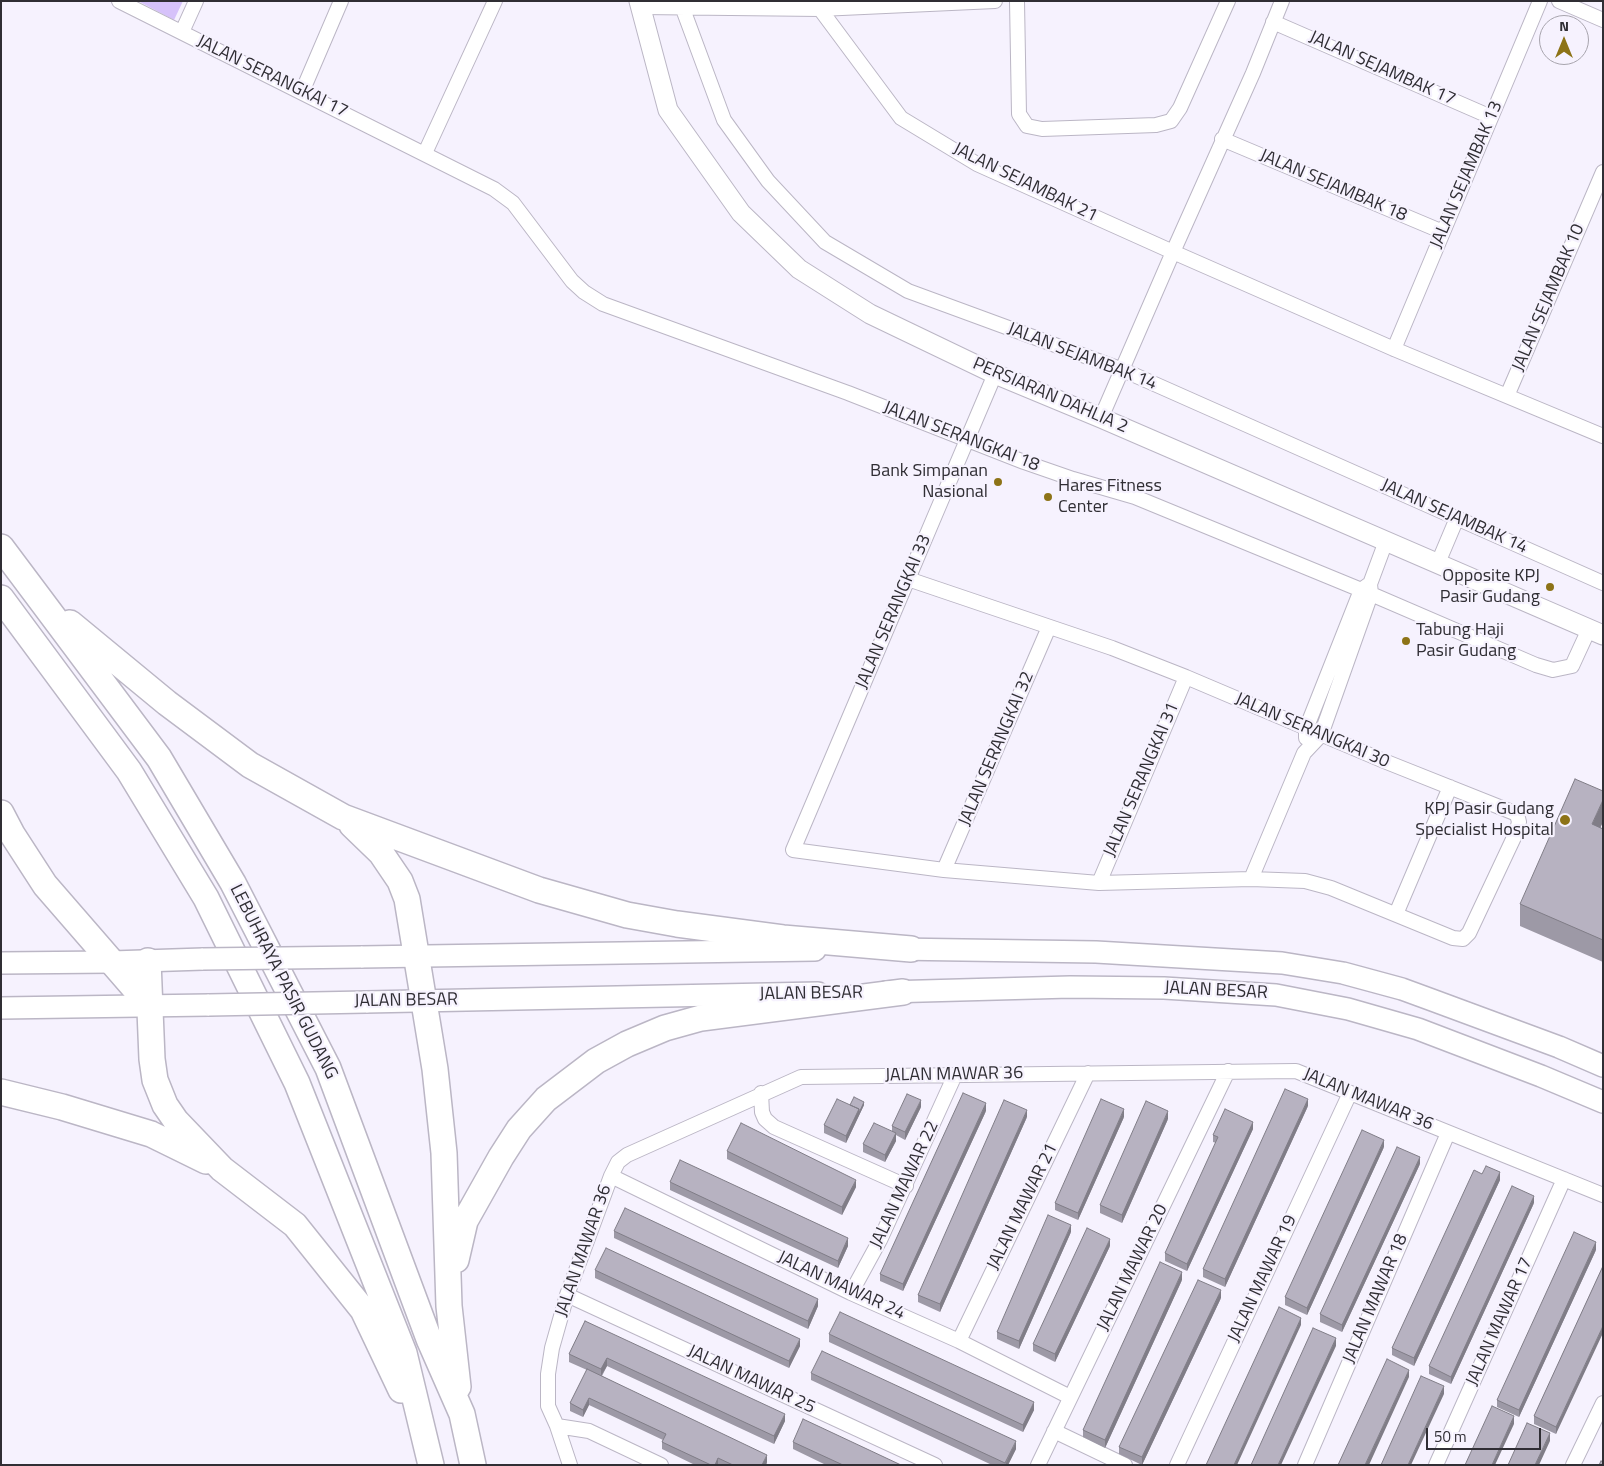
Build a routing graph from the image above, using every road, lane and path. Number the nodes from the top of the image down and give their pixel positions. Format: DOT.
graph roads {
  1 [pos="119,1"];
  2 [pos="196,1"];
  3 [pos="341,1"];
  4 [pos="495,1"];
  5 [pos="995,1"];
  6 [pos="1017,1"];
  7 [pos="1228,1"];
  8 [pos="1540,1"];
  9 [pos="1559,1"];
  10 [pos="1279,2"];
  11 [pos="640,4"];
  12 [pos="680,4"];
  13 [pos="819,5"];
  14 [pos="1603,20"];
  15 [pos="1273,22"];
  16 [pos="182,32"];
  17 [pos="302,92"];
  18 [pos="1491,117"];
  19 [pos="1222,139"];
  20 [pos="425,154"];
  21 [pos="1603,172"];
  22 [pos="1443,232"];
  23 [pos="1172,252"];
  24 [pos="1394,349"];
  25 [pos="1123,370"];
  26 [pos="995,374"];
  27 [pos="1507,396"];
  28 [pos="1102,418"];
  29 [pos="1603,436"];
  30 [pos="967,440"];
  31 [pos="1457,518"];
  32 [pos="1386,541"];
  33 [pos="1,547"];
  34 [pos="1438,564"];
  35 [pos="908,579"];
  36 [pos="1603,583"];
  37 [pos="1367,589"];
  38 [pos="39,597"];
  39 [pos="1,598"];
  40 [pos="1049,627"];
  41 [pos="1596,632"];
  42 [pos="1186,677"];
  43 [pos="1306,729"];
  44 [pos="1320,735"];
  45 [pos="1304,753"];
  46 [pos="1450,787"];
  47 [pos="1,813"];
  48 [pos="343,817"];
  49 [pos="944,870"];
  50 [pos="1251,879"];
  51 [pos="1099,883"];
  52 [pos="1396,914"];
  53 [pos="911,949"];
  54 [pos="417,957"];
  55 [pos="148,961"];
  56 [pos="112,962"];
  57 [pos="1,963"];
  58 [pos="903,992"];
  59 [pos="424,1002"];
  60 [pos="150,1006"];
  61 [pos="1,1008"];
  62 [pos="1601,1065"];
  63 [pos="1228,1072"];
  64 [pos="1088,1073"];
  65 [pos="955,1075"];
  66 [pos="1,1092"];
  67 [pos="1350,1093"];
  68 [pos="761,1094"];
  69 [pos="1603,1102"];
  70 [pos="1448,1133"];
  71 [pos="222,1169"];
  72 [pos="611,1176"];
  73 [pos="1564,1179"];
  74 [pos="906,1186"];
  75 [pos="1603,1195"];
  76 [pos="851,1293"];
  77 [pos="566,1296"];
  78 [pos="449,1306"];
  79 [pos="959,1341"];
  80 [pos="1070,1397"];
  81 [pos="1603,1403"];
  82 [pos="462,1414"];
  83 [pos="557,1426"];
  84 [pos="1054,1431"];
  85 [pos="430,1465"];
  86 [pos="473,1465"];
  87 [pos="570,1465"];
  88 [pos="661,1465"];
  89 [pos="935,1465"];
  90 [pos="1038,1465"];
  91 [pos="1125,1465"];
  92 [pos="1177,1465"];
  93 [pos="1305,1465"];
  94 [pos="1436,1465"];
  95 [pos="1573,1465"];
  1 -- 16 [label="street, JALAN SERANGKAI 17"];
  2 -- 16 [label="street"];
  3 -- 17 [label="street"];
  4 -- 20 [label="street"];
  5 -- 13 [label="street"];
  6 -- 7 [label="street"];
  8 -- 18 [label="street, JALAN SEJAMBAK 13"];
  9 -- 14 [label="street"];
  10 -- 15 [label="street"];
  11 -- 12 [label="street"];
  11 -- 26 [label="street, PERSIARAN DAHLIA 2"];
  12 -- 13 [label="street"];
  12 -- 25 [label="street, JALAN SEJAMBAK 14"];
  13 -- 23 [label="street, JALAN SEJAMBAK 21"];
  15 -- 18 [label="street, JALAN SEJAMBAK 17"];
  15 -- 19 [label="street"];
  16 -- 17 [label="street, JALAN SERANGKAI 17"];
  17 -- 20 [label="street, JALAN SERANGKAI 17"];
  18 -- 22 [label="street, JALAN SEJAMBAK 13"];
  19 -- 22 [label="street, JALAN SEJAMBAK 18"];
  19 -- 23 [label="street"];
  20 -- 30 [label="street, JALAN SERANGKAI 18"];
  21 -- 27 [label="street, JALAN SEJAMBAK 10"];
  22 -- 24 [label="street, JALAN SEJAMBAK 13"];
  23 -- 24 [label="street"];
  23 -- 25 [label="street"];
  24 -- 27 [label="street"];
  25 -- 28 [label="street"];
  25 -- 31 [label="street, JALAN SEJAMBAK 14"];
  26 -- 28 [label="street, PERSIARAN DAHLIA 2"];
  26 -- 30 [label="street, JALAN SERANGKAI 33"];
  27 -- 29 [label="street"];
  28 -- 32 [label="street, PERSIARAN DAHLIA 2"];
  30 -- 35 [label="street, JALAN SERANGKAI 33"];
  30 -- 37 [label="street, JALAN SERANGKAI 18"];
  31 -- 34 [label="street"];
  31 -- 36 [label="street, JALAN SEJAMBAK 14"];
  32 -- 34 [label="street, PERSIARAN DAHLIA 2"];
  32 -- 37 [label="street"];
  33 -- 38 [label="highway, LEBUHRAYA PASIR GUDANG"];
  34 -- 41 [label="street, PERSIARAN DAHLIA 2"];
  35 -- 40 [label="street, JALAN SERANGKAI 30"];
  35 -- 49 [label="street, JALAN SERANGKAI 33"];
  37 -- 41 [label="street, JALAN SERANGKAI 18"];
  37 -- 43 [label="street"];
  37 -- 44 [label="street"];
  38 -- 48 [label="highway"];
  38 -- 82 [label="highway, LEBUHRAYA PASIR GUDANG"];
  39 -- 85 [label="highway, LEBUHRAYA PASIR GUDANG"];
  40 -- 42 [label="street, JALAN SERANGKAI 30"];
  40 -- 49 [label="street, JALAN SERANGKAI 32"];
  42 -- 43 [label="street, JALAN SERANGKAI 30"];
  42 -- 51 [label="street, JALAN SERANGKAI 31"];
  43 -- 44 [label="street, JALAN SERANGKAI 30"];
  43 -- 45 [label="street"];
  44 -- 45 [label="street"];
  44 -- 46 [label="street, JALAN SERANGKAI 30"];
  45 -- 50 [label="street"];
  46 -- 52 [label="street"];
  46 -- 52 [label="street, JALAN SERANGKAI 30"];
  47 -- 56 [label="highway"];
  48 -- 53 [label="highway"];
  48 -- 54 [label="highway"];
  49 -- 51 [label="street"];
  50 -- 51 [label="street"];
  50 -- 52 [label="street"];
  53 -- 54 [label="main road, JALAN BESAR"];
  53 -- 62 [label="main road, JALAN BESAR"];
  54 -- 55 [label="main road, JALAN BESAR, bridge"];
  54 -- 59 [label="highway"];
  55 -- 56 [label="main road, JALAN BESAR"];
  55 -- 60 [label="highway"];
  56 -- 57 [label="main road, JALAN BESAR"];
  56 -- 60 [label="highway"];
  58 -- 59 [label="main road, JALAN BESAR"];
  58 -- 69 [label="main road, JALAN BESAR"];
  58 -- 78 [label="highway"];
  59 -- 60 [label="main road, JALAN BESAR, bridge"];
  59 -- 78 [label="highway"];
  60 -- 61 [label="main road, JALAN BESAR"];
  60 -- 71 [label="highway"];
  63 -- 64 [label="street, JALAN MAWAR 36"];
  63 -- 67 [label="street, JALAN MAWAR 36"];
  63 -- 80 [label="street, JALAN MAWAR 20"];
  64 -- 65 [label="street, JALAN MAWAR 36"];
  64 -- 79 [label="street, JALAN MAWAR 21"];
  65 -- 68 [label="street, JALAN MAWAR 36"];
  65 -- 74 [label="street, JALAN MAWAR 22"];
  66 -- 71 [label="highway"];
  67 -- 70 [label="street, JALAN MAWAR 36"];
  67 -- 92 [label="street, JALAN MAWAR 19"];
  68 -- 72 [label="street, JALAN MAWAR 36"];
  68 -- 74 [label="street"];
  70 -- 73 [label="street, JALAN MAWAR 36"];
  70 -- 93 [label="street, JALAN MAWAR 18"];
  71 -- 85 [label="highway"];
  72 -- 76 [label="street, JALAN MAWAR 24"];
  72 -- 77 [label="street, JALAN MAWAR 36"];
  73 -- 75 [label="street, JALAN MAWAR 36"];
  73 -- 94 [label="street, JALAN MAWAR 17"];
  74 -- 76 [label="street, JALAN MAWAR 22"];
  76 -- 79 [label="street, JALAN MAWAR 24"];
  77 -- 83 [label="street, JALAN MAWAR 36"];
  77 -- 89 [label="street, JALAN MAWAR 25"];
  78 -- 82 [label="highway"];
  79 -- 80 [label="street, JALAN MAWAR 24"];
  80 -- 84 [label="street, JALAN MAWAR 20"];
  81 -- 95 [label="street"];
  82 -- 86 [label="highway, LEBUHRAYA PASIR GUDANG"];
  83 -- 87 [label="street, JALAN MAWAR 36"];
  83 -- 88 [label="street"];
  84 -- 90 [label="street, JALAN MAWAR 20"];
  84 -- 91 [label="street"];
}
